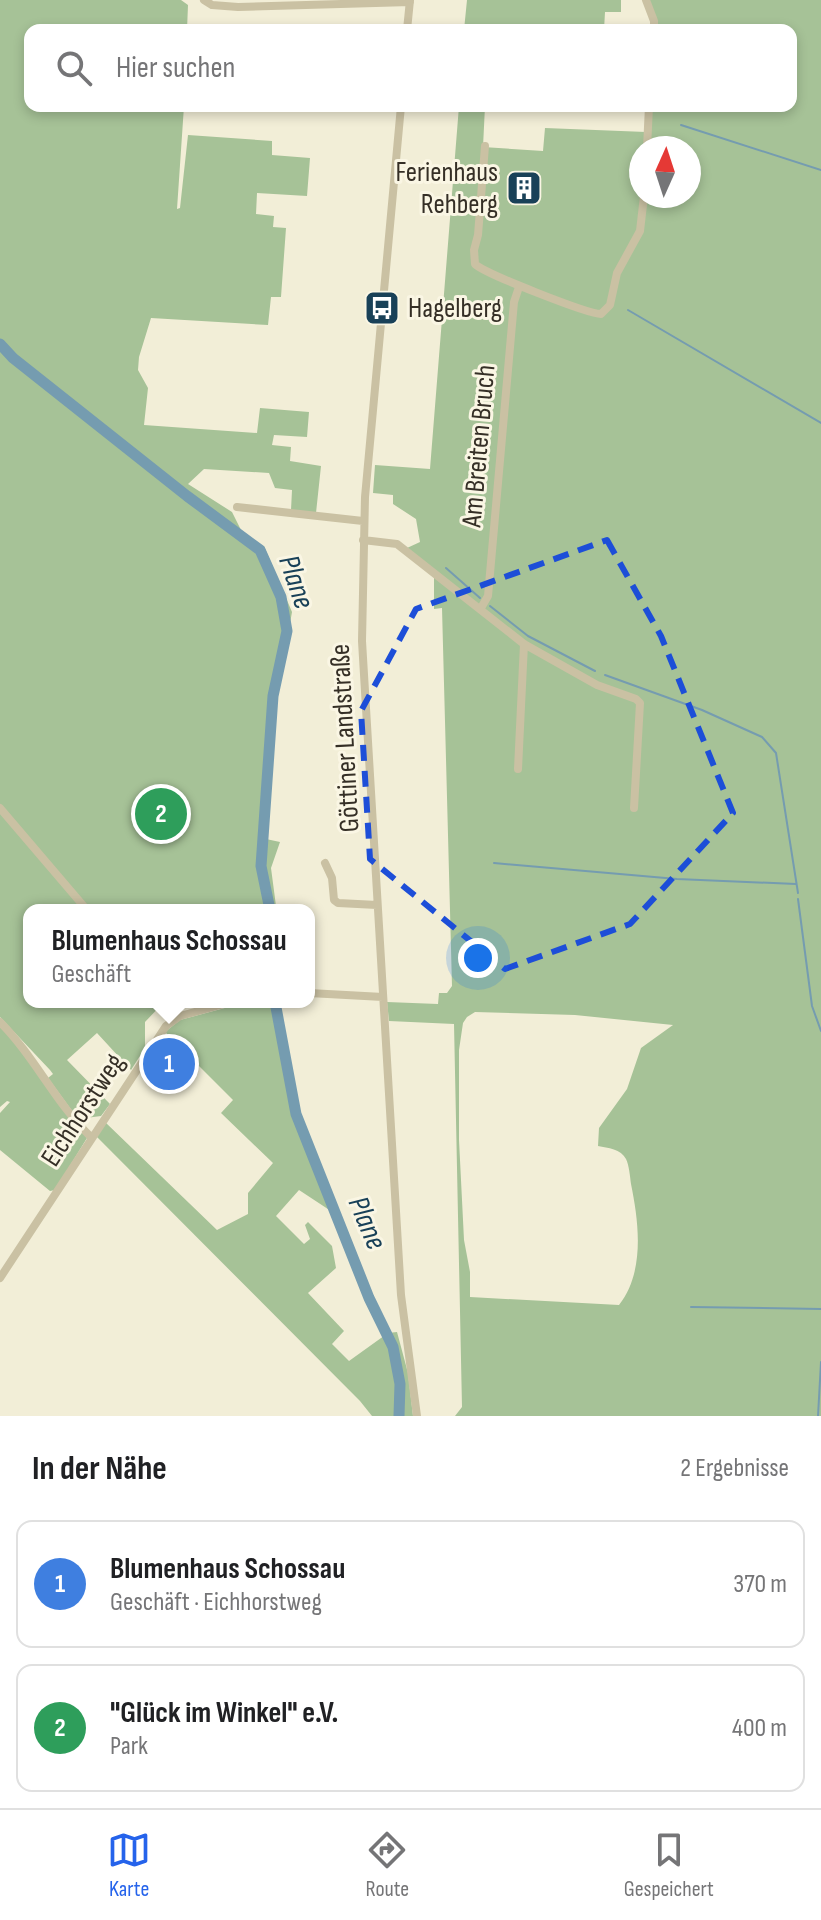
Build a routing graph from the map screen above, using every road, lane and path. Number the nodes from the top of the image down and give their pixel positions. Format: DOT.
graph roads {
  1 [pos="204,0"];
  2 [pos="646,0"];
  3 [pos="410,1"];
  4 [pos="408,24"];
  5 [pos="654,24"];
  6 [pos="400,112"];
  7 [pos="649,112"];
  8 [pos="648,136"];
  9 [pos="485,146"];
  10 [pos="643,208"];
  11 [pos="519,287"];
  12 [pos="237,507"];
  13 [pos="363,521"];
  14 [pos="363,540"];
  15 [pos="481,608"];
  16 [pos="524,644"];
  17 [pos="518,769"];
  18 [pos="0,808"];
  19 [pos="634,808"];
  20 [pos="325,863"];
  21 [pos="82,904"];
  22 [pos="377,905"];
  23 [pos="315,993"];
  24 [pos="383,997"];
  25 [pos="173,1008"];
  26 [pos="209,1008"];
  27 [pos="180,1016"];
  28 [pos="0,1022"];
  29 [pos="92,1138"];
  30 [pos="0,1278"];
  31 [pos="417,1416"];
  1 -- 3 [label="street"];
  2 -- 5 [label="street"];
  3 -- 4 [label="street"];
  6 -- 13 [label="street, Göttiner Landstraße"];
  7 -- 8 [label="street"];
  9 -- 11 [label="street"];
  10 -- 11 [label="street"];
  11 -- 15 [label="street, Am Breiten Bruch"];
  12 -- 13 [label="street"];
  13 -- 14 [label="street, Göttiner Landstraße"];
  14 -- 15 [label="street"];
  14 -- 22 [label="street, Göttiner Landstraße"];
  15 -- 16 [label="street"];
  16 -- 17 [label="street"];
  16 -- 19 [label="street"];
  18 -- 21 [label="street"];
  20 -- 22 [label="street, Göttiner Landstraße"];
  22 -- 24 [label="street, Göttiner Landstraße"];
  23 -- 24 [label="street"];
  24 -- 31 [label="street, Göttiner Landstraße"];
  25 -- 27 [label="street"];
  26 -- 27 [label="street, Eichhorstweg"];
  27 -- 29 [label="street, Eichhorstweg"];
  28 -- 29 [label="street"];
  29 -- 30 [label="street, Eichhorstweg"];
}
